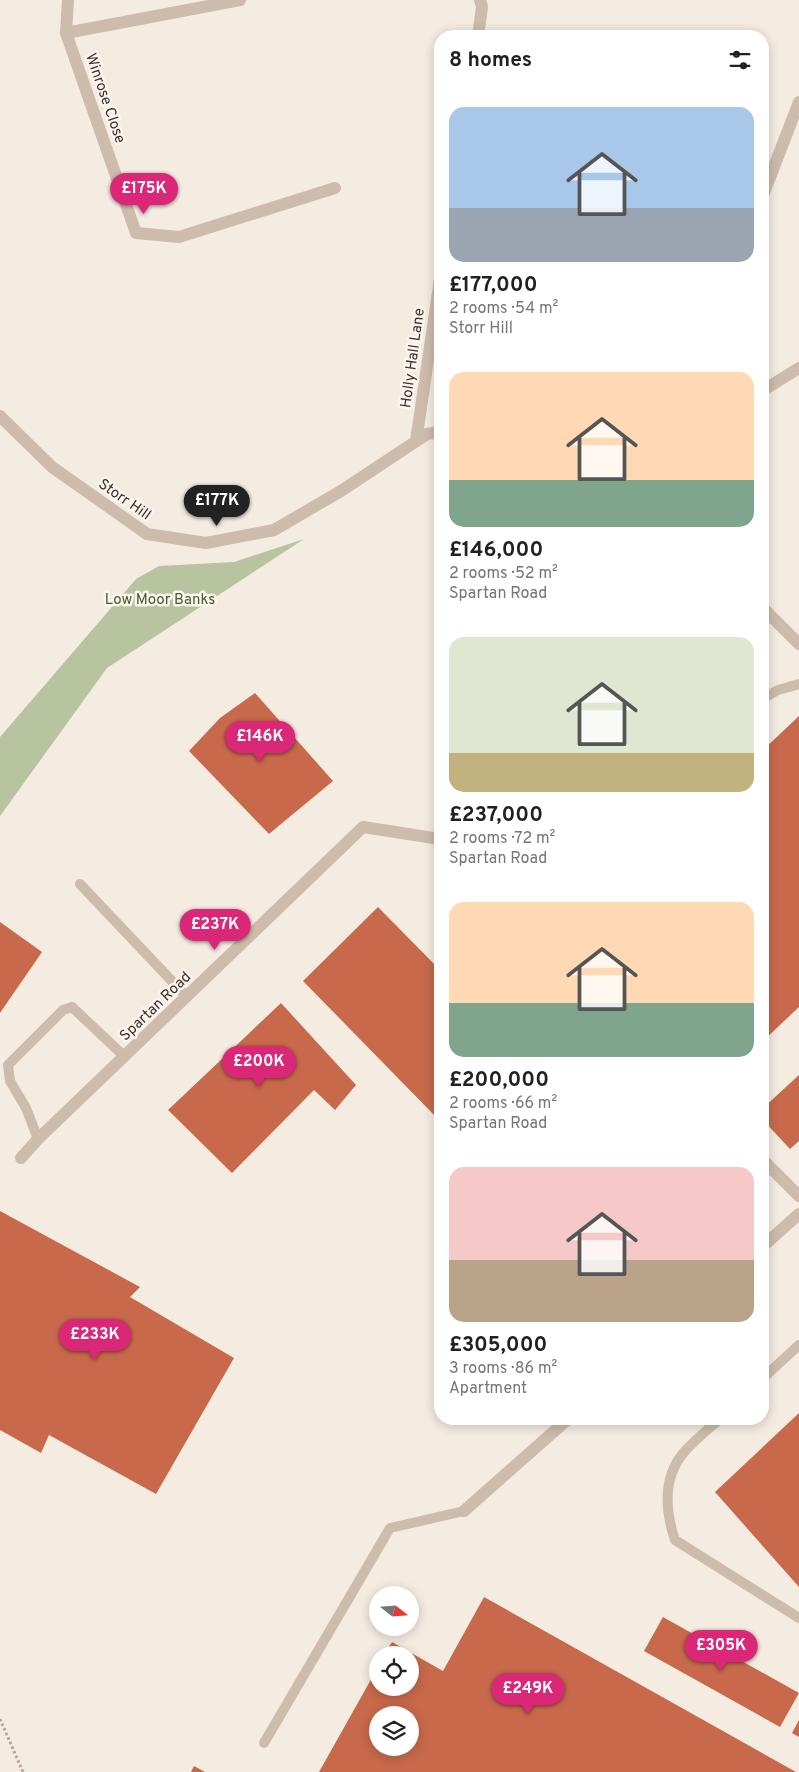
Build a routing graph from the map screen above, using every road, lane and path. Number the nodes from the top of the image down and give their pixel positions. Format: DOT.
graph roads {
  1 [pos="68,0"];
  2 [pos="240,0"];
  3 [pos="480,0"];
  4 [pos="479,30"];
  5 [pos="66,33"];
  6 [pos="799,102"];
  7 [pos="769,180"];
  8 [pos="335,188"];
  9 [pos="434,320"];
  10 [pos="799,368"];
  11 [pos="769,386"];
  12 [pos="0,416"];
  13 [pos="434,433"];
  14 [pos="416,441"];
  15 [pos="769,614"];
  16 [pos="799,644"];
  17 [pos="799,684"];
  18 [pos="769,695"];
  19 [pos="434,838"];
  20 [pos="80,884"];
  21 [pos="187,998"];
  22 [pos="125,1057"];
  23 [pos="38,1139"];
  24 [pos="21,1158"];
  25 [pos="769,1165"];
  26 [pos="799,1196"];
  27 [pos="799,1214"];
  28 [pos="769,1240"];
  29 [pos="799,1345"];
  30 [pos="769,1373"];
  31 [pos="561,1425"];
  32 [pos="713,1425"];
  33 [pos="464,1511"];
  34 [pos="799,1618"];
  35 [pos="0,1719"];
  36 [pos="264,1743"];
  37 [pos="23,1772"];
  1 -- 5 [label="street"];
  2 -- 5 [label="street"];
  3 -- 4 [label="street"];
  5 -- 8 [label="street, Winrose Close"];
  6 -- 7 [label="street"];
  9 -- 14 [label="street, Holly Hall Lane"];
  10 -- 11 [label="street"];
  12 -- 14 [label="street, Storr Hill"];
  13 -- 14 [label="street, Storr Hill"];
  15 -- 16 [label="street"];
  17 -- 18 [label="lane"];
  19 -- 21 [label="street, Spartan Road"];
  20 -- 21 [label="lane"];
  21 -- 22 [label="street, Spartan Road"];
  22 -- 23 [label="street, Spartan Road"];
  22 -- 23 [label="lane"];
  23 -- 24 [label="street, Spartan Road"];
  25 -- 26 [label="street"];
  27 -- 28 [label="street"];
  29 -- 30 [label="lane"];
  31 -- 33 [label="street"];
  32 -- 34 [label="lane"];
  33 -- 36 [label="lane"];
  35 -- 37 [label="path"];
}
